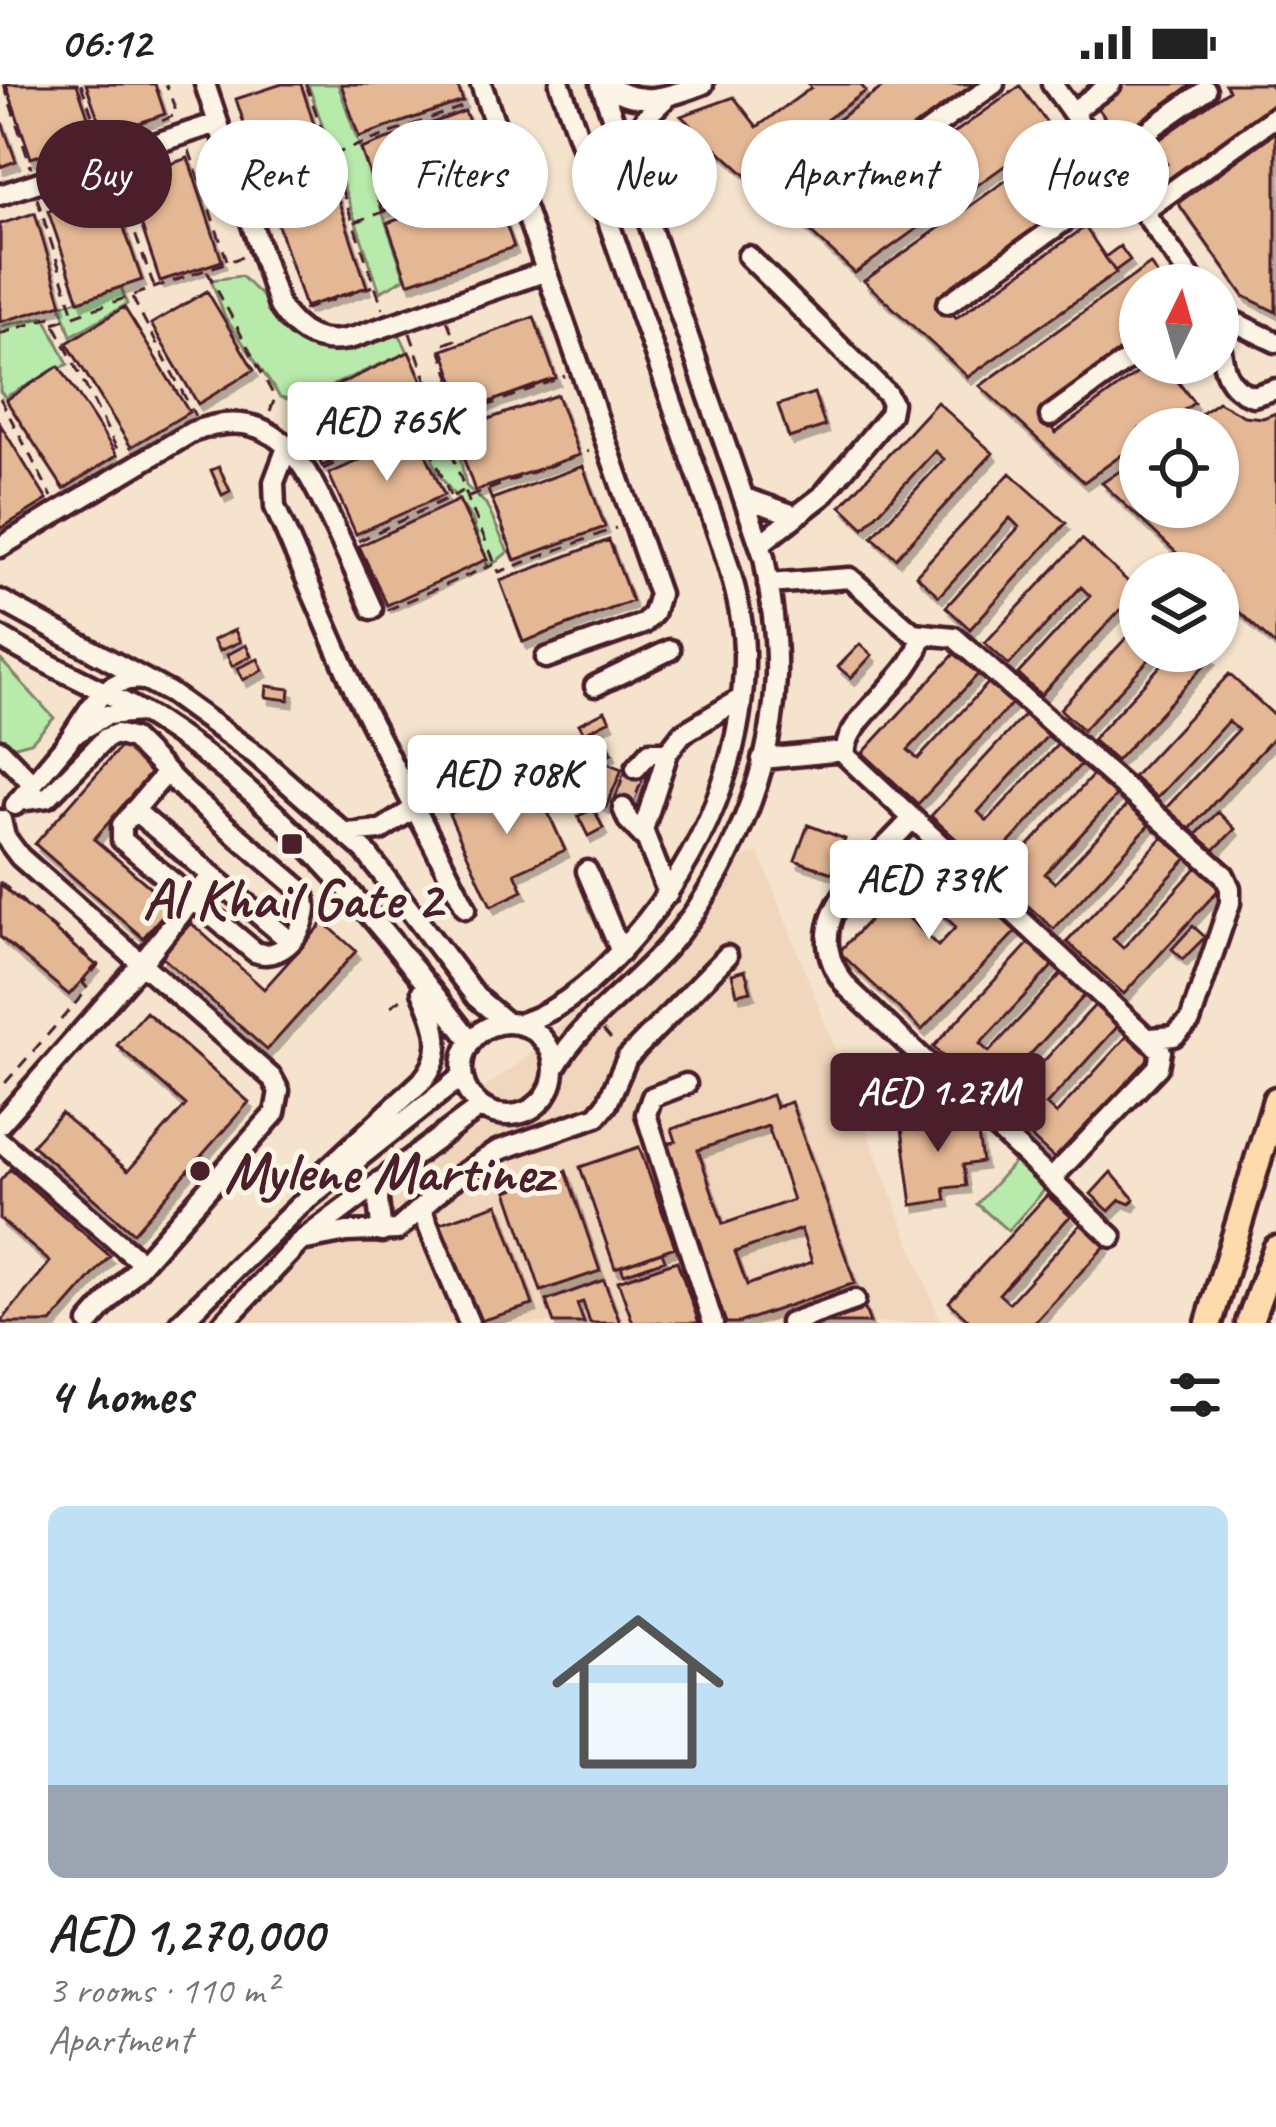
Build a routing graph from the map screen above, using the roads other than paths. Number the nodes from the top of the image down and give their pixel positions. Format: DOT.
graph roads {
  1 [pos="205,84"];
  2 [pos="560,84"];
  3 [pos="603,84"];
  4 [pos="703,84"];
  5 [pos="994,84"];
  6 [pos="1052,84"];
  7 [pos="1111,84"];
  8 [pos="1206,90"];
  9 [pos="483,91"];
  10 [pos="665,99"];
  11 [pos="1072,112"];
  12 [pos="1276,116"];
  13 [pos="216,120"];
  14 [pos="615,120"];
  15 [pos="644,120"];
  16 [pos="944,120"];
  17 [pos="1078,120"];
  18 [pos="1163,120"];
  19 [pos="196,130"];
  20 [pos="1169,193"];
  21 [pos="0,195"];
  22 [pos="253,228"];
  23 [pos="650,228"];
  24 [pos="1054,228"];
  25 [pos="1155,228"];
  26 [pos="748,256"];
  27 [pos="1181,264"];
  28 [pos="544,272"];
  29 [pos="946,304"];
  30 [pos="1239,324"];
  31 [pos="1276,342"];
  32 [pos="1119,366"];
  33 [pos="1232,384"];
  34 [pos="1276,389"];
  35 [pos="1050,416"];
  36 [pos="288,446"];
  37 [pos="746,499"];
  38 [pos="794,515"];
  39 [pos="760,544"];
  40 [pos="0,547"];
  41 [pos="768,584"];
  42 [pos="0,600"];
  43 [pos="372,609"];
  44 [pos="922,634"];
  45 [pos="0,638"];
  46 [pos="599,640"];
  47 [pos="670,650"];
  48 [pos="546,658"];
  49 [pos="52,665"];
  50 [pos="616,676"];
  51 [pos="146,680"];
  52 [pos="595,686"];
  53 [pos="105,691"];
  54 [pos="740,699"];
  55 [pos="142,712"];
  56 [pos="69,739"];
  57 [pos="0,750"];
  58 [pos="668,752"];
  59 [pos="844,752"];
  60 [pos="762,759"];
  61 [pos="636,768"];
  62 [pos="166,773"];
  63 [pos="33,784"];
  64 [pos="18,802"];
  65 [pos="415,808"];
  66 [pos="623,808"];
  67 [pos="134,810"];
  68 [pos="912,819"];
  69 [pos="1,821"];
  70 [pos="392,825"];
  71 [pos="346,833"];
  72 [pos="644,837"];
  73 [pos="587,871"];
  74 [pos="384,873"];
  75 [pos="212,875"];
  76 [pos="668,894"];
  77 [pos="193,900"];
  78 [pos="466,908"];
  79 [pos="290,941"];
  80 [pos="621,952"];
  81 [pos="727,956"];
  82 [pos="141,964"];
  83 [pos="410,964"];
  84 [pos="513,1024"];
  85 [pos="1151,1038"];
  86 [pos="471,1041"];
  87 [pos="555,1067"];
  88 [pos="462,1076"];
  89 [pos="686,1084"];
  90 [pos="299,1086"];
  91 [pos="280,1098"];
  92 [pos="1276,1100"];
  93 [pos="480,1107"];
  94 [pos="0,1124"];
  95 [pos="0,1142"];
  96 [pos="1052,1178"];
  97 [pos="380,1180"];
  98 [pos="301,1204"];
  99 [pos="422,1209"];
  100 [pos="382,1232"];
  101 [pos="1112,1237"];
  102 [pos="302,1241"];
  103 [pos="1276,1249"];
  104 [pos="142,1264"];
  105 [pos="855,1300"];
  106 [pos="89,1323"];
  107 [pos="180,1323"];
  108 [pos="223,1323"];
  109 [pos="469,1323"];
  110 [pos="712,1323"];
  111 [pos="790,1323"];
  112 [pos="1209,1323"];
  113 [pos="1249,1323"];
  1 -- 13 [label="street"];
  2 -- 54 [label="street"];
  3 -- 10 [label="street"];
  3 -- 14 [label="street"];
  4 -- 10 [label="street"];
  5 -- 16 [label="street"];
  6 -- 11 [label="street"];
  7 -- 11 [label="street"];
  8 -- 18 [label="street"];
  9 -- 28 [label="street"];
  10 -- 15 [label="street"];
  11 -- 17 [label="street"];
  12 -- 20 [label="street"];
  19 -- 21 [label="street"];
  22 -- 28 [label="street"];
  23 -- 37 [label="street"];
  24 -- 29 [label="street"];
  25 -- 27 [label="street"];
  26 -- 38 [label="street"];
  28 -- 46 [label="street"];
  30 -- 31 [label="street"];
  32 -- 35 [label="street"];
  33 -- 34 [label="street"];
  36 -- 40 [label="street"];
  36 -- 43 [label="street"];
  36 -- 65 [label="street"];
  37 -- 38 [label="street"];
  37 -- 39 [label="street"];
  38 -- 39 [label="street"];
  39 -- 41 [label="street"];
  41 -- 44 [label="street"];
  41 -- 60 [label="street"];
  42 -- 51 [label="street"];
  44 -- 59 [label="street"];
  44 -- 85 [label="street"];
  45 -- 49 [label="street"];
  46 -- 48 [label="street"];
  46 -- 50 [label="street"];
  47 -- 50 [label="street"];
  49 -- 53 [label="street"];
  49 -- 56 [label="street"];
  50 -- 52 [label="street"];
  51 -- 53 [label="street"];
  51 -- 71 [label="street"];
  53 -- 55 [label="street"];
  53 -- 56 [label="street"];
  54 -- 58 [label="street"];
  54 -- 76 [label="street"];
  55 -- 56 [label="street"];
  55 -- 83 [label="street"];
  56 -- 63 [label="street"];
  57 -- 63 [label="street"];
  58 -- 61 [label="street"];
  58 -- 72 [label="street"];
  59 -- 60 [label="street"];
  59 -- 68 [label="street"];
  60 -- 87 [label="street"];
  62 -- 64 [label="street"];
  62 -- 67 [label="street"];
  62 -- 79 [label="street"];
  63 -- 64 [label="street"];
  64 -- 69 [label="street"];
  65 -- 70 [label="street"];
  65 -- 78 [label="street"];
  66 -- 72 [label="street"];
  67 -- 75 [label="street"];
  67 -- 77 [label="street"];
  68 -- 85 [label="street"];
  68 -- 96 [label="street"];
  69 -- 82 [label="street"];
  70 -- 71 [label="street"];
  70 -- 74 [label="street"];
  71 -- 74 [label="street"];
  72 -- 76 [label="street"];
  73 -- 80 [label="street"];
  74 -- 84 [label="street"];
  75 -- 77 [label="street"];
  75 -- 79 [label="street"];
  76 -- 80 [label="street"];
  77 -- 79 [label="street"];
  77 -- 82 [label="street"];
  80 -- 84 [label="street"];
  81 -- 99 [label="street"];
  82 -- 91 [label="street"];
  82 -- 94 [label="street"];
  83 -- 86 [label="street"];
  83 -- 98 [label="street"];
  84 -- 86 [label="street"];
  84 -- 87 [label="street"];
  85 -- 96 [label="street"];
  86 -- 88 [label="street"];
  87 -- 93 [label="street"];
  88 -- 93 [label="street"];
  88 -- 98 [label="street"];
  89 -- 110 [label="street"];
  90 -- 91 [label="street"];
  91 -- 104 [label="street"];
  92 -- 112 [label="highway"];
  93 -- 97 [label="street"];
  95 -- 104 [label="street"];
  96 -- 101 [label="street"];
  97 -- 100 [label="street"];
  97 -- 102 [label="street"];
  98 -- 107 [label="street"];
  99 -- 100 [label="street"];
  99 -- 109 [label="street"];
  100 -- 102 [label="street"];
  102 -- 108 [label="street"];
  103 -- 113 [label="highway"];
  104 -- 106 [label="street"];
  105 -- 111 [label="street"];
}
